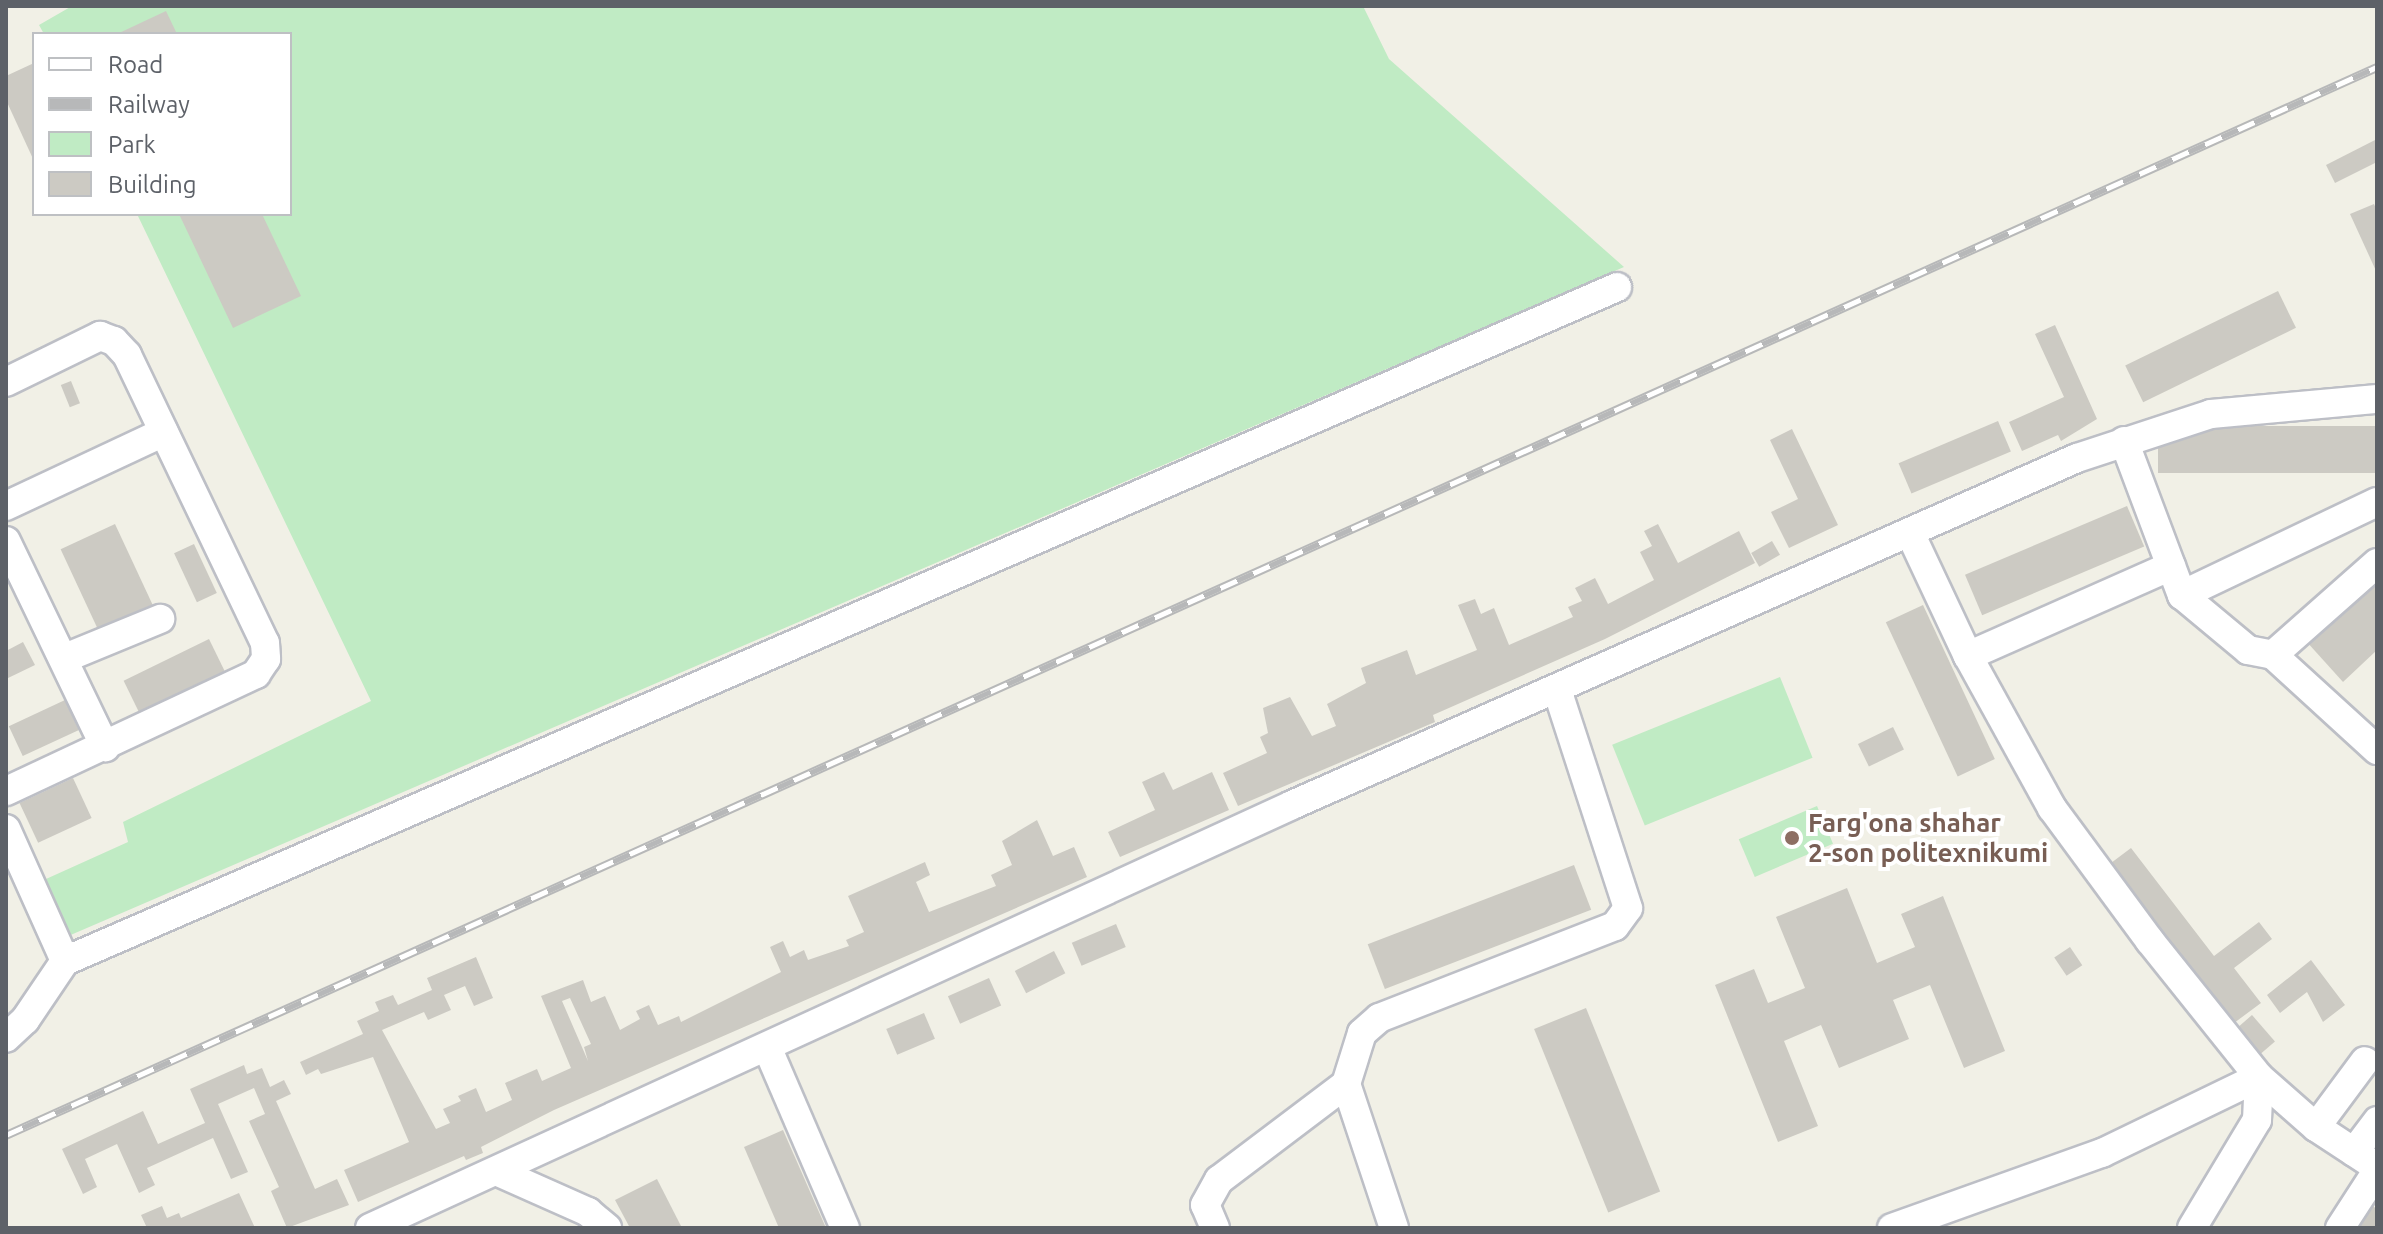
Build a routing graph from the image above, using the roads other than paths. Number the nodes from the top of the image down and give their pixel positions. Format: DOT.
graph roads {
  1 [pos="1617,287"];
  2 [pos="6,382"];
  3 [pos="2377,399"];
  4 [pos="164,432"];
  5 [pos="2124,441"];
  6 [pos="2377,502"];
  7 [pos="6,506"];
  8 [pos="1910,533"];
  9 [pos="6,541"];
  10 [pos="2377,563"];
  11 [pos="2171,566"];
  12 [pos="2182,595"];
  13 [pos="160,619"];
  14 [pos="2273,655"];
  15 [pos="1968,656"];
  16 [pos="65,658"];
  17 [pos="1557,689"];
  18 [pos="105,747"];
  19 [pos="2376,747"];
  20 [pos="6,791"];
  21 [pos="6,829"];
  22 [pos="65,961"];
  23 [pos="6,1038"];
  24 [pos="767,1047"];
  25 [pos="2365,1061"];
  26 [pos="2259,1077"];
  27 [pos="1346,1084"];
  28 [pos="2377,1121"];
  29 [pos="2316,1127"];
  30 [pos="2369,1163"];
  31 [pos="496,1171"];
  32 [pos="370,1228"];
  33 [pos="607,1228"];
  34 [pos="845,1228"];
  35 [pos="1215,1228"];
  36 [pos="1394,1228"];
  37 [pos="1892,1228"];
  38 [pos="2192,1228"];
  39 [pos="2340,1228"];
  1 -- 22 [label="street"];
  2 -- 4 [label="street"];
  3 -- 5 [label="street"];
  4 -- 7 [label="street"];
  4 -- 18 [label="street"];
  5 -- 8 [label="street"];
  5 -- 11 [label="street"];
  6 -- 12 [label="street"];
  8 -- 15 [label="street"];
  8 -- 17 [label="street"];
  9 -- 16 [label="street"];
  10 -- 14 [label="street"];
  11 -- 12 [label="street"];
  11 -- 15 [label="street"];
  12 -- 14 [label="street"];
  13 -- 16 [label="street"];
  14 -- 19 [label="street"];
  15 -- 26 [label="street"];
  16 -- 18 [label="street"];
  17 -- 24 [label="street"];
  17 -- 27 [label="street"];
  18 -- 20 [label="street"];
  21 -- 22 [label="street"];
  22 -- 23 [label="street"];
  24 -- 31 [label="street"];
  24 -- 34 [label="street"];
  25 -- 29 [label="street"];
  26 -- 29 [label="street"];
  26 -- 37 [label="street"];
  26 -- 38 [label="street"];
  27 -- 35 [label="street"];
  27 -- 36 [label="street"];
  28 -- 30 [label="street"];
  29 -- 30 [label="street"];
  30 -- 39 [label="street"];
  31 -- 32 [label="street"];
  31 -- 33 [label="street"];
}
